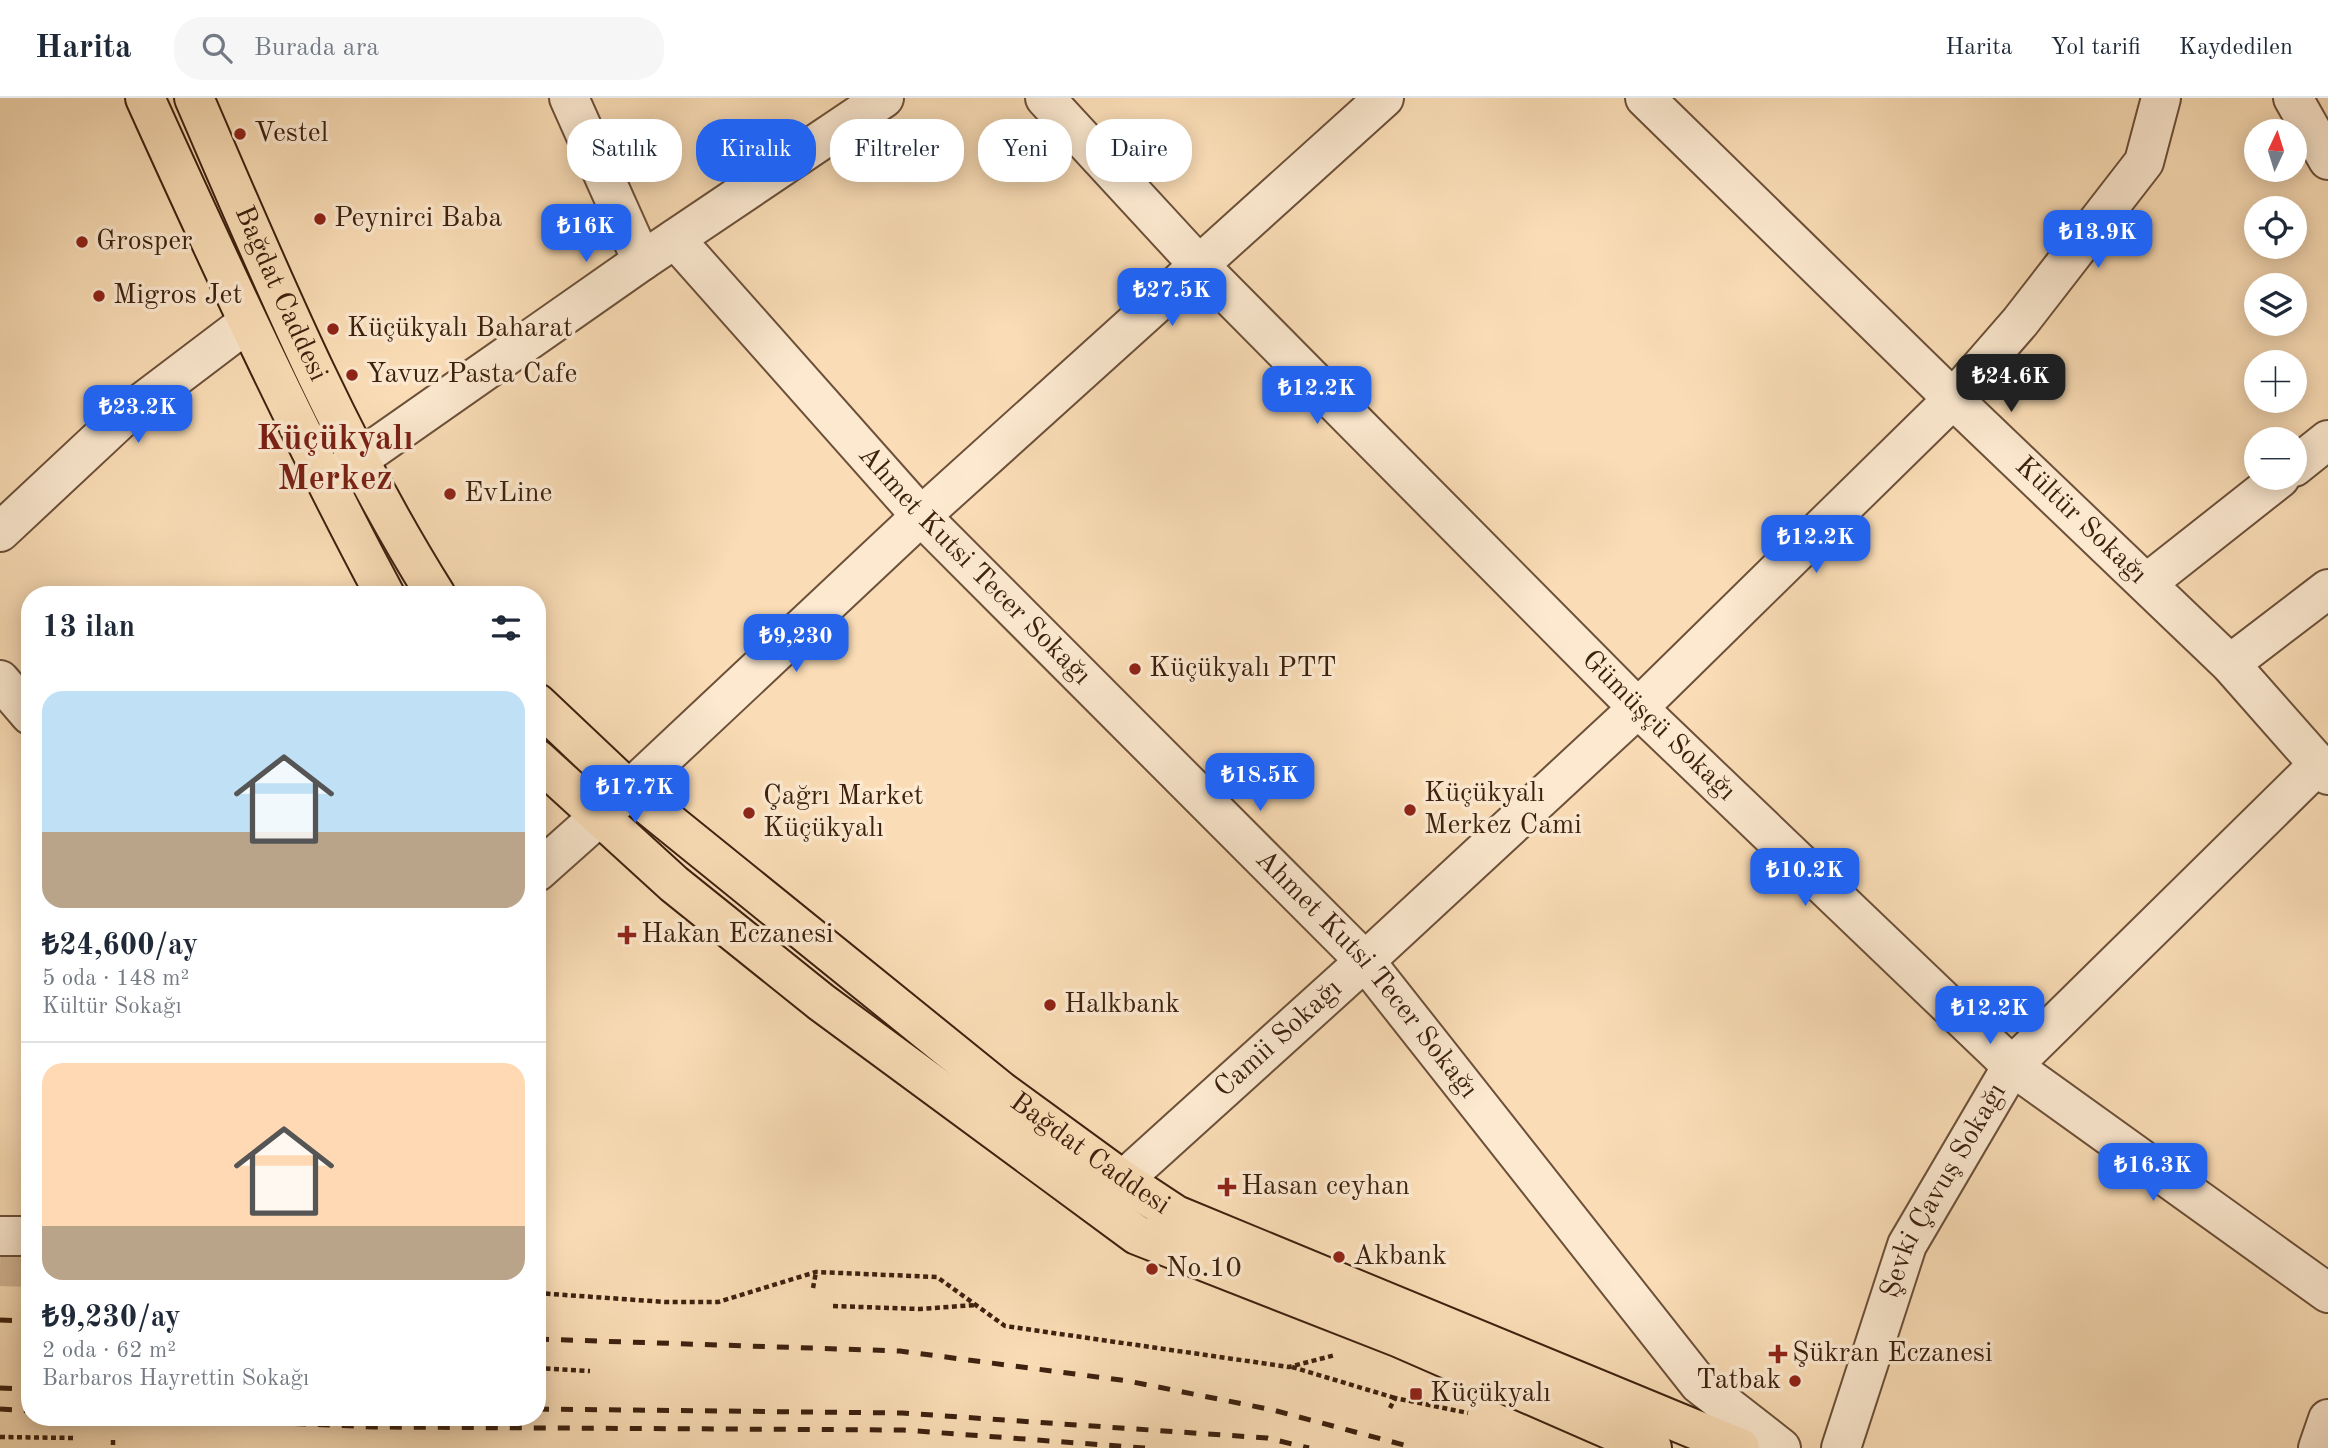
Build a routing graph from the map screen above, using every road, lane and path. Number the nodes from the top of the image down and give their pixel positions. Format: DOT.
graph roads {
  1 [pos="145,98"];
  2 [pos="194,98"];
  3 [pos="569,98"];
  4 [pos="884,98"];
  5 [pos="1045,98"];
  6 [pos="1384,98"];
  7 [pos="1645,98"];
  8 [pos="2161,98"];
  9 [pos="2293,98"];
  10 [pos="2328,160"];
  11 [pos="675,239"];
  12 [pos="642,261"];
  13 [pos="1198,264"];
  14 [pos="247,323"];
  15 [pos="1953,400"];
  16 [pos="2328,440"];
  17 [pos="2307,457"];
  18 [pos="358,460"];
  19 [pos="325,483"];
  20 [pos="2265,490"];
  21 [pos="921,516"];
  22 [pos="0,532"];
  23 [pos="2147,583"];
  24 [pos="380,586"];
  25 [pos="431,586"];
  26 [pos="2328,589"];
  27 [pos="2230,664"];
  28 [pos="0,680"];
  29 [pos="21,704"];
  30 [pos="1638,708"];
  31 [pos="546,712"];
  32 [pos="546,767"];
  33 [pos="2324,769"];
  34 [pos="629,790"];
  35 [pos="599,817"];
  36 [pos="546,864"];
  37 [pos="1365,961"];
  38 [pos="2012,1066"];
  39 [pos="1124,1180"];
  40 [pos="0,1236"];
  41 [pos="21,1236"];
  42 [pos="816,1272"];
  43 [pos="813,1288"];
  44 [pos="2328,1293"];
  45 [pos="546,1294"];
  46 [pos="977,1305"];
  47 [pos="833,1306"];
  48 [pos="1339,1354"];
  49 [pos="1289,1367"];
  50 [pos="546,1369"];
  51 [pos="590,1371"];
  52 [pos="1395,1398"];
  53 [pos="1390,1408"];
  54 [pos="1469,1413"];
  55 [pos="2328,1419"];
  56 [pos="0,1437"];
  57 [pos="75,1438"];
  58 [pos="113,1440"];
  59 [pos="113,1448"];
  60 [pos="1652,1448"];
  61 [pos="1740,1448"];
  62 [pos="1781,1448"];
  63 [pos="1841,1448"];
  64 [pos="2318,1448"];
  1 -- 14 [label="main road, Bağdat Caddesi"];
  2 -- 18 [label="main road, Bağdat Caddesi"];
  3 -- 12 [label="street"];
  4 -- 11 [label="street"];
  5 -- 13 [label="street, Gümüşçü Sokağı"];
  6 -- 13 [label="street"];
  7 -- 15 [label="street, Kültür Sokağı"];
  8 -- 15 [label="street, Camii Sokağı"];
  9 -- 10 [label="street"];
  11 -- 12 [label="street"];
  11 -- 21 [label="street, Ahmet Kutsi Tecer Sokağı"];
  12 -- 18 [label="street"];
  13 -- 21 [label="street"];
  13 -- 30 [label="street, Gümüşçü Sokağı"];
  14 -- 19 [label="main road, Bağdat Caddesi"];
  14 -- 22 [label="street"];
  15 -- 23 [label="street, Kültür Sokağı"];
  15 -- 30 [label="street, Camii Sokağı"];
  16 -- 17 [label="street"];
  18 -- 19 [label="street"];
  18 -- 25 [label="main road, Bağdat Caddesi"];
  19 -- 24 [label="main road, Bağdat Caddesi"];
  20 -- 23 [label="street"];
  21 -- 34 [label="street"];
  21 -- 37 [label="street, Ahmet Kutsi Tecer Sokağı"];
  23 -- 27 [label="street, Kültür Sokağı"];
  26 -- 27 [label="street"];
  27 -- 33 [label="street, Kültür Sokağı"];
  28 -- 29 [label="street"];
  30 -- 37 [label="street, Camii Sokağı"];
  30 -- 38 [label="street, Gümüşçü Sokağı"];
  31 -- 34 [label="main road, Bağdat Caddesi"];
  32 -- 35 [label="main road, Bağdat Caddesi"];
  33 -- 38 [label="street, Şevki Çavuş Sokağı"];
  34 -- 35 [label="street"];
  34 -- 39 [label="main road, Bağdat Caddesi"];
  35 -- 36 [label="street"];
  35 -- 60 [label="main road, Bağdat Caddesi"];
  37 -- 39 [label="street, Camii Sokağı"];
  37 -- 62 [label="street, Ahmet Kutsi Tecer Sokağı"];
  38 -- 44 [label="street, Gümüşçü Sokağı"];
  38 -- 63 [label="street, Şevki Çavuş Sokağı"];
  39 -- 61 [label="main road, Bağdat Caddesi"];
  40 -- 41 [label="street"];
  42 -- 43 [label="path"];
  42 -- 45 [label="path"];
  42 -- 46 [label="path"];
  46 -- 47 [label="path"];
  46 -- 49 [label="path"];
  48 -- 49 [label="path"];
  49 -- 52 [label="path"];
  50 -- 51 [label="path"];
  52 -- 53 [label="path"];
  52 -- 54 [label="path"];
  55 -- 64 [label="street"];
  56 -- 57 [label="path"];
  58 -- 59 [label="path"];
}
